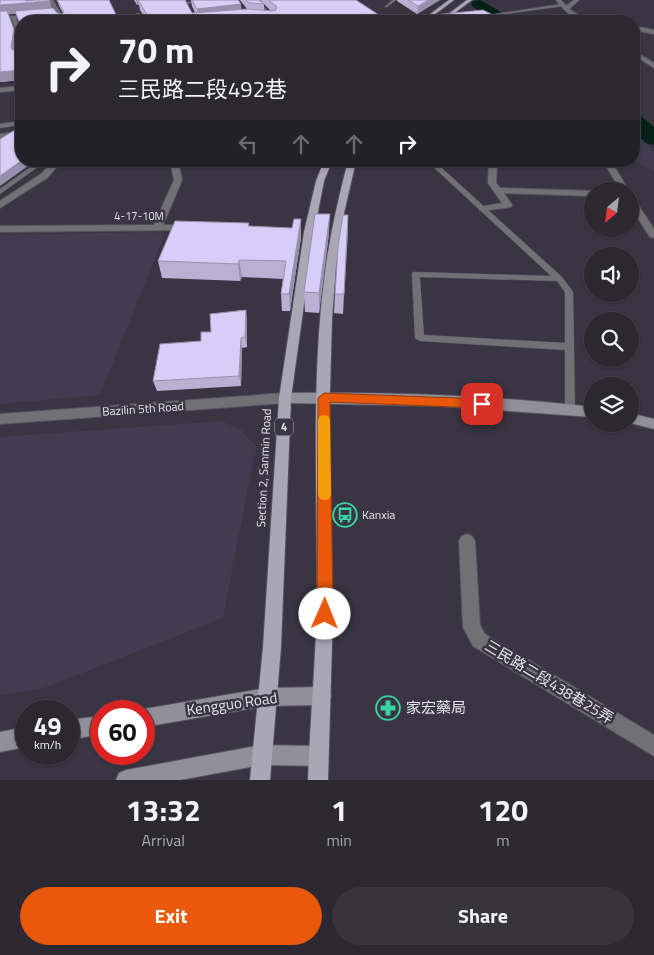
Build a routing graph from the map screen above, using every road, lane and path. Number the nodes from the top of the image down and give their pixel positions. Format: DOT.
graph roads {
  1 [pos="51,0"];
  2 [pos="220,0"];
  3 [pos="255,0"];
  4 [pos="394,0"];
  5 [pos="452,0"];
  6 [pos="470,0"];
  7 [pos="577,0"];
  8 [pos="187,3"];
  9 [pos="168,4"];
  10 [pos="562,5"];
  11 [pos="386,6"];
  12 [pos="190,9"];
  13 [pos="60,13"];
  14 [pos="50,14"];
  15 [pos="271,15"];
  16 [pos="431,15"];
  17 [pos="449,15"];
  18 [pos="489,15"];
  19 [pos="577,15"];
  20 [pos="13,17"];
  21 [pos="0,18"];
  22 [pos="15,22"];
  23 [pos="640,29"];
  24 [pos="654,32"];
  25 [pos="640,57"];
  26 [pos="654,66"];
  27 [pos="15,89"];
  28 [pos="0,90"];
  29 [pos="15,124"];
  30 [pos="0,126"];
  31 [pos="15,134"];
  32 [pos="0,136"];
  33 [pos="35,167"];
  34 [pos="52,167"];
  35 [pos="175,167"];
  36 [pos="326,167"];
  37 [pos="351,167"];
  38 [pos="437,167"];
  39 [pos="493,167"];
  40 [pos="611,167"];
  41 [pos="620,182"];
  42 [pos="496,190"];
  43 [pos="0,192"];
  44 [pos="584,193"];
  45 [pos="0,205"];
  46 [pos="483,209"];
  47 [pos="639,213"];
  48 [pos="158,226"];
  49 [pos="196,228"];
  50 [pos="0,229"];
  51 [pos="653,234"];
  52 [pos="559,279"];
  53 [pos="569,347"];
  54 [pos="285,398"];
  55 [pos="324,398"];
  56 [pos="570,410"];
  57 [pos="584,411"];
  58 [pos="0,419"];
  59 [pos="639,420"];
  60 [pos="654,424"];
  61 [pos="467,541"];
  62 [pos="322,696"];
  63 [pos="266,697"];
  64 [pos="155,716"];
  65 [pos="15,739"];
  66 [pos="0,742"];
  67 [pos="654,746"];
  68 [pos="262,755"];
  69 [pos="318,756"];
  70 [pos="126,780"];
  71 [pos="260,780"];
  72 [pos="318,780"];
  1 -- 13 [label="street"];
  2 -- 8 [label="lane"];
  3 -- 15 [label="lane"];
  4 -- 11 [label="lane"];
  5 -- 16 [label="main road"];
  6 -- 17 [label="main road"];
  7 -- 10 [label="street"];
  8 -- 9 [label="lane"];
  8 -- 12 [label="lane"];
  10 -- 18 [label="lane"];
  10 -- 19 [label="street"];
  13 -- 14 [label="lane"];
  20 -- 21 [label="lane"];
  20 -- 22 [label="lane"];
  23 -- 24 [label="street"];
  25 -- 26 [label="street"];
  27 -- 28 [label="street"];
  29 -- 30 [label="lane"];
  31 -- 32 [label="lane"];
  33 -- 43 [label="lane"];
  34 -- 45 [label="street"];
  35 -- 48 [label="street"];
  36 -- 54 [label="main road, Section 2, Sanmin Road / 4"];
  37 -- 55 [label="main road"];
  38 -- 46 [label="lane"];
  39 -- 42 [label="street"];
  40 -- 41 [label="street"];
  42 -- 44 [label="street"];
  42 -- 46 [label="street"];
  46 -- 52 [label="lane"];
  47 -- 51 [label="street"];
  48 -- 49 [label="street, 4-17-10M"];
  48 -- 50 [label="street, 4-17-10M"];
  52 -- 53 [label="lane"];
  52 -- 53 [label="lane"];
  53 -- 56 [label="lane"];
  54 -- 55 [label="street"];
  54 -- 58 [label="street, Bazilin 5th Road"];
  54 -- 63 [label="main road, Section 2, Sanmin Road / 4"];
  55 -- 56 [label="street"];
  55 -- 62 [label="main road"];
  56 -- 57 [label="street"];
  59 -- 60 [label="street"];
  61 -- 67 [label="street, 三民路二段438巷25弄"];
  62 -- 63 [label="street, Kengguo Road"];
  62 -- 69 [label="main road"];
  63 -- 64 [label="street, Kengguo Road"];
  63 -- 68 [label="main road, Section 2, Sanmin Road / 4"];
  65 -- 66 [label="street"];
  68 -- 69 [label="street"];
  68 -- 70 [label="street"];
  68 -- 71 [label="main road, Section 2, Sanmin Road / 4"];
  69 -- 72 [label="main road"];
}
